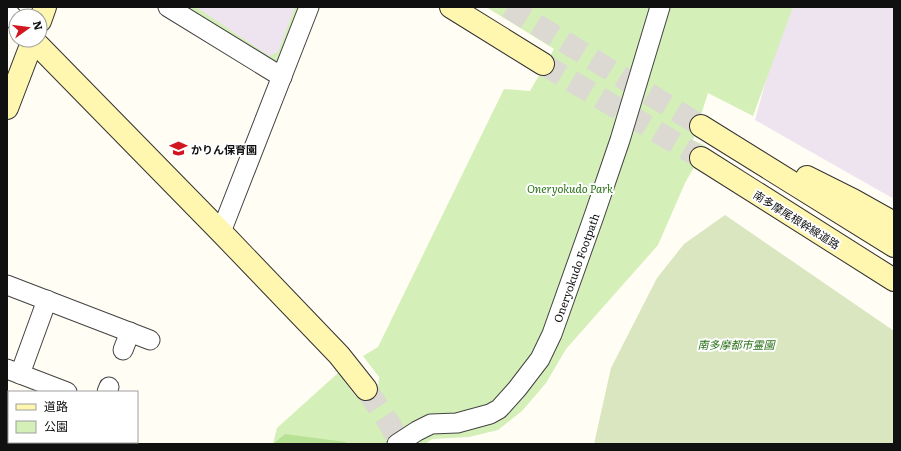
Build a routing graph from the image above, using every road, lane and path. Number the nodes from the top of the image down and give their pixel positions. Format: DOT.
graph roads {
  1 [pos="168,7"];
  2 [pos="309,7"];
  3 [pos="451,7"];
  4 [pos="660,7"];
  5 [pos="30,48"];
  6 [pos="41,48"];
  7 [pos="543,64"];
  8 [pos="282,77"];
  9 [pos="7,108"];
  10 [pos="701,158"];
  11 [pos="754,192"];
  12 [pos="894,223"];
  13 [pos="221,232"];
  14 [pos="894,246"];
  15 [pos="894,280"];
  16 [pos="7,285"];
  17 [pos="894,296"];
  18 [pos="47,300"];
  19 [pos="130,332"];
  20 [pos="150,340"];
  21 [pos="123,350"];
  22 [pos="13,371"];
  23 [pos="366,389"];
  24 [pos="64,391"];
  25 [pos="397,444"];
  1 -- 8 [label="street"];
  2 -- 8 [label="street"];
  3 -- 7 [label="main road"];
  4 -- 25 [label="street, Oneryokudo Footpath"];
  5 -- 9 [label="main road"];
  6 -- 13 [label="main road"];
  8 -- 13 [label="street"];
  10 -- 11 [label="main road, 南多摩尾根幹線道路"];
  11 -- 15 [label="main road, 南多摩尾根幹線道路"];
  11 -- 17 [label="main road"];
  12 -- 14 [label="main road"];
  13 -- 23 [label="main road"];
  16 -- 18 [label="street"];
  18 -- 19 [label="street"];
  18 -- 22 [label="street"];
  19 -- 20 [label="street"];
  19 -- 21 [label="street"];
  22 -- 24 [label="street"];
}
